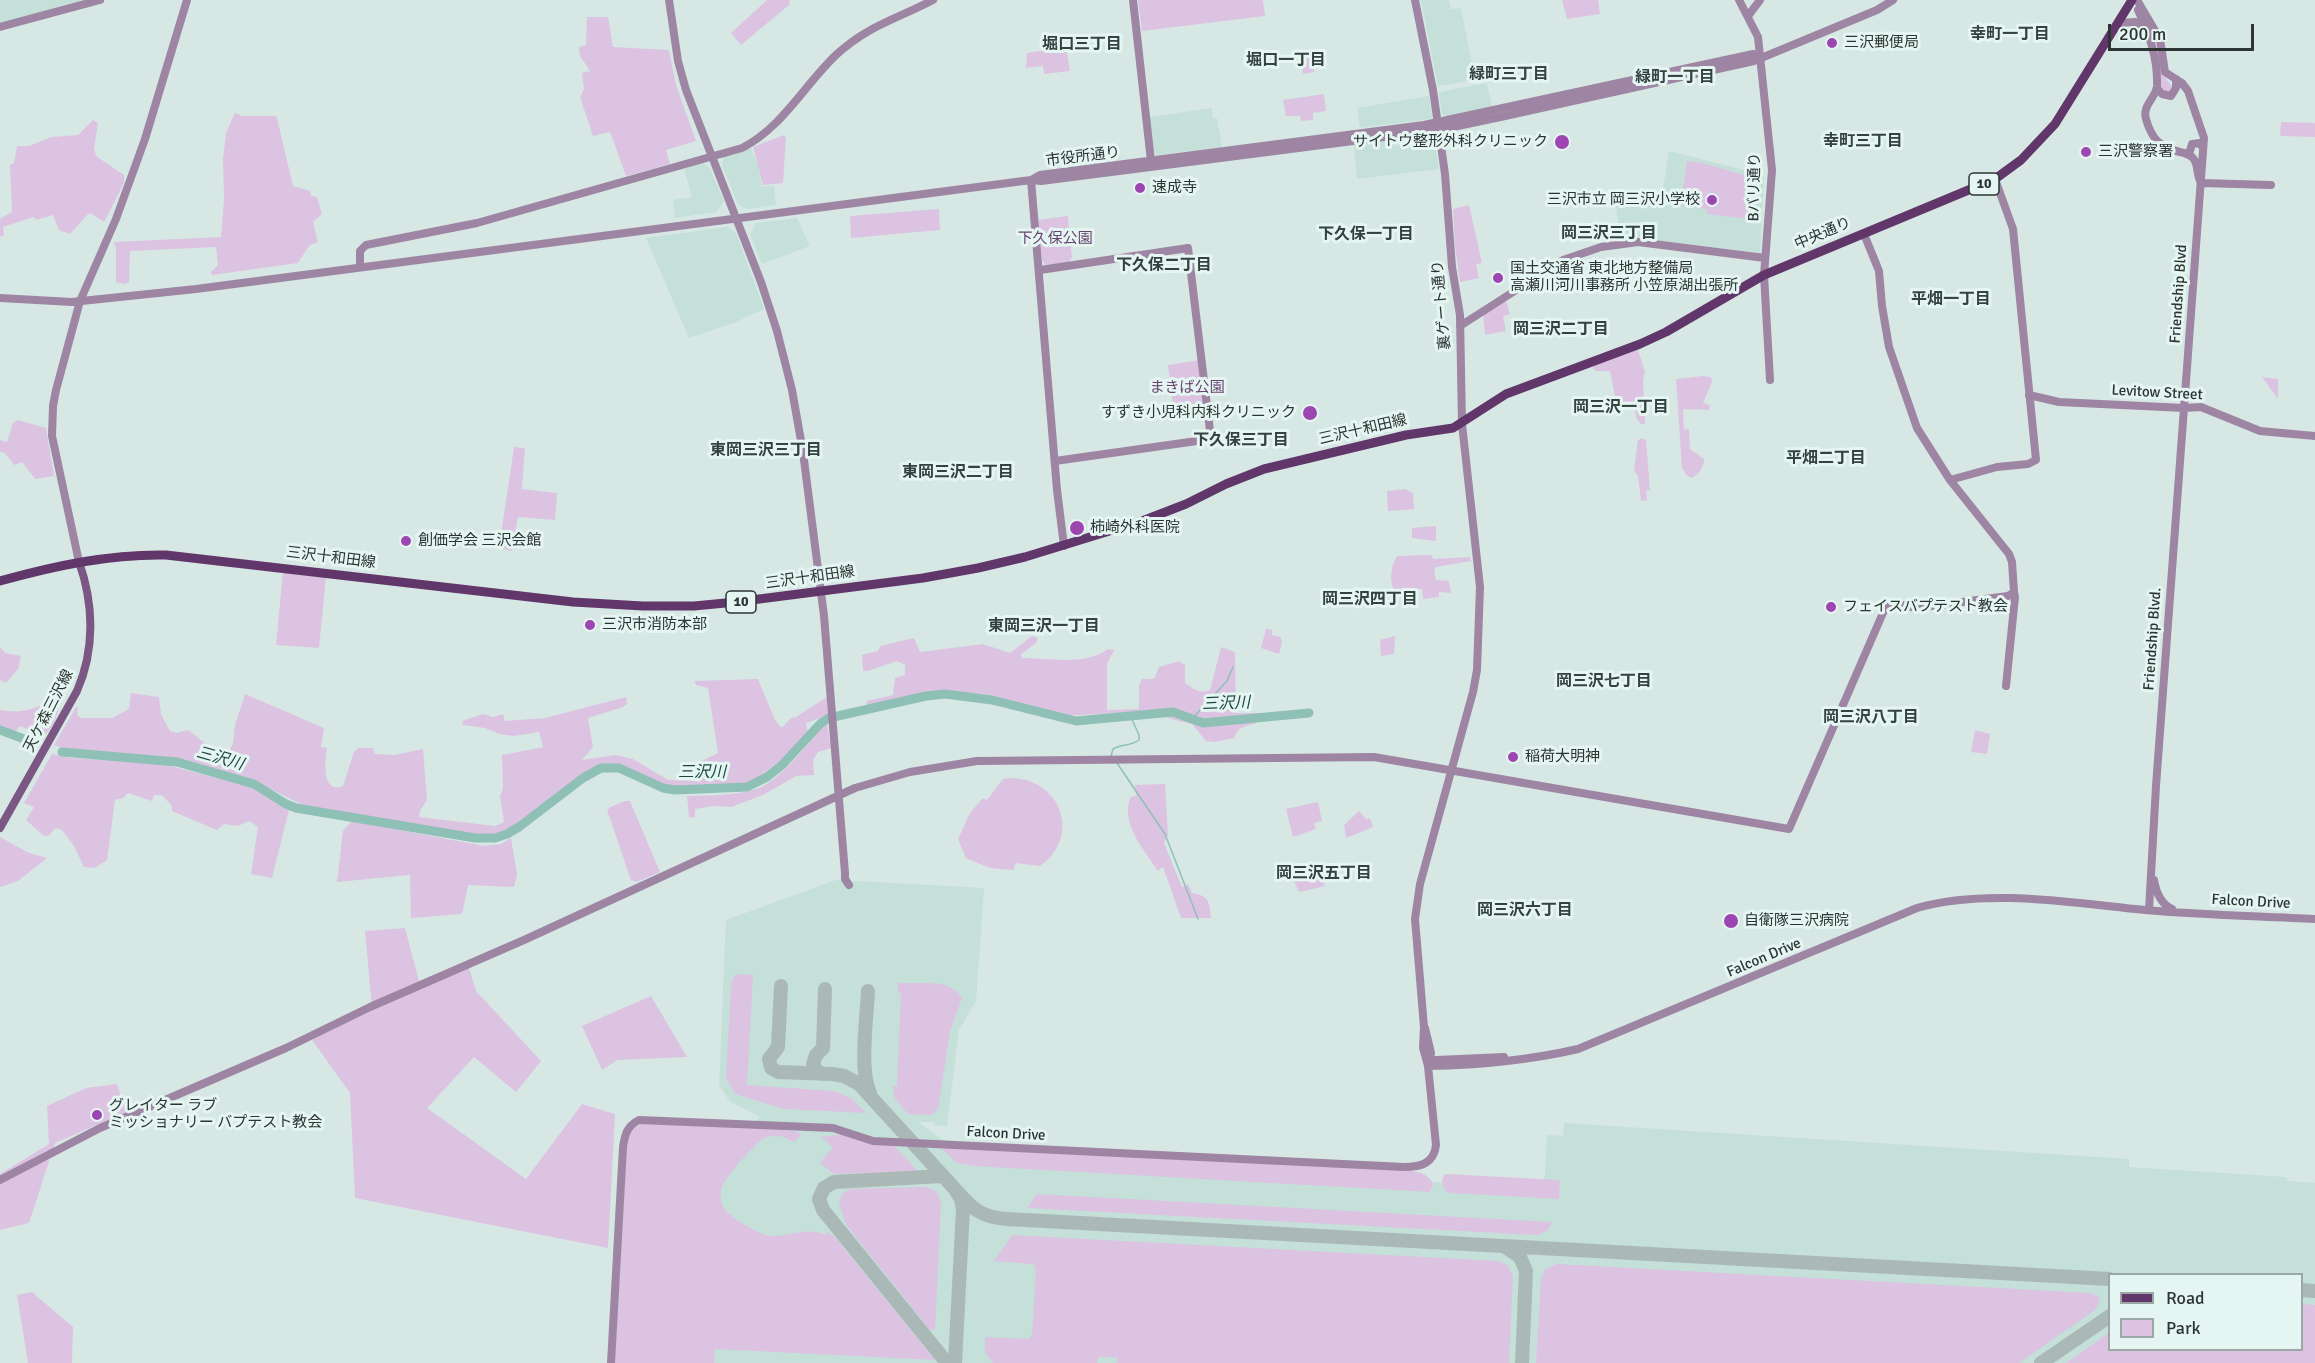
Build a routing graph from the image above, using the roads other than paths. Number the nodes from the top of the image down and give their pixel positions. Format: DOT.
graph roads {
  1 [pos="100,0"];
  2 [pos="187,0"];
  3 [pos="669,0"];
  4 [pos="933,0"];
  5 [pos="1133,0"];
  6 [pos="1415,0"];
  7 [pos="1739,0"];
  8 [pos="1760,0"];
  9 [pos="1893,0"];
  10 [pos="2135,0"];
  11 [pos="1748,16"];
  12 [pos="2118,23"];
  13 [pos="0,27"];
  14 [pos="2149,36"];
  15 [pos="1760,57"];
  16 [pos="2179,84"];
  17 [pos="2157,88"];
  18 [pos="1438,126"];
  19 [pos="2203,147"];
  20 [pos="2189,154"];
  21 [pos="713,157"];
  22 [pos="1153,164"];
  23 [pos="1995,179"];
  24 [pos="1032,180"];
  25 [pos="2201,183"];
  26 [pos="2271,185"];
  27 [pos="736,218"];
  28 [pos="1864,234"];
  29 [pos="1765,258"];
  30 [pos="360,267"];
  31 [pos="1040,270"];
  32 [pos="1764,275"];
  33 [pos="0,298"];
  34 [pos="80,301"];
  35 [pos="1460,326"];
  36 [pos="1770,380"];
  37 [pos="2029,395"];
  38 [pos="2059,402"];
  39 [pos="2031,404"];
  40 [pos="2184,408"];
  41 [pos="1462,424"];
  42 [pos="2315,436"];
  43 [pos="1055,461"];
  44 [pos="1950,480"];
  45 [pos="1064,546"];
  46 [pos="80,562"];
  47 [pos="0,581"];
  48 [pos="820,591"];
  49 [pos="2014,592"];
  50 [pos="2007,686"];
  51 [pos="1452,769"];
  52 [pos="839,795"];
  53 [pos="0,828"];
  54 [pos="2152,873"];
  55 [pos="849,885"];
  56 [pos="2150,894"];
  57 [pos="2126,908"];
  58 [pos="2149,910"];
  59 [pos="2176,912"];
  60 [pos="2315,919"];
  61 [pos="1424,1027"];
  62 [pos="1431,1053"];
  63 [pos="1523,1058"];
  64 [pos="1441,1060"];
  65 [pos="1428,1066"];
  66 [pos="0,1180"];
  67 [pos="611,1363"];
  1 -- 13 [label="street"];
  2 -- 34 [label="street"];
  3 -- 21 [label="street"];
  4 -- 21 [label="street"];
  5 -- 22 [label="street"];
  6 -- 18 [label="street, 裏ゲート通り"];
  7 -- 11 [label="street, Bバリ通り"];
  8 -- 11 [label="street"];
  9 -- 15 [label="street, 市役所通り"];
  10 -- 12 [label="main road, 中央通り / 10"];
  10 -- 14 [label="street"];
  10 -- 16 [label="street"];
  11 -- 15 [label="street, Bバリ通り"];
  12 -- 14 [label="street"];
  12 -- 23 [label="main road, 中央通り / 10"];
  14 -- 17 [label="street"];
  15 -- 18 [label="street, 市役所通り"];
  15 -- 29 [label="street, Bバリ通り"];
  16 -- 17 [label="street"];
  16 -- 19 [label="street"];
  16 -- 19 [label="street"];
  17 -- 20 [label="street"];
  18 -- 22 [label="street, 市役所通り"];
  18 -- 35 [label="street, 裏ゲート通り"];
  19 -- 20 [label="street"];
  19 -- 25 [label="street, Friendship Blvd"];
  20 -- 25 [label="street"];
  21 -- 27 [label="street"];
  21 -- 30 [label="street"];
  22 -- 24 [label="street, 市役所通り"];
  23 -- 28 [label="main road, 中央通り / 10"];
  23 -- 37 [label="street"];
  24 -- 27 [label="street, 市役所通り"];
  24 -- 31 [label="street"];
  25 -- 26 [label="street"];
  25 -- 40 [label="street, Friendship Blvd"];
  27 -- 30 [label="street, 市役所通り"];
  27 -- 48 [label="street"];
  28 -- 32 [label="main road, 中央通り / 10"];
  28 -- 44 [label="street"];
  29 -- 32 [label="street, Bバリ通り"];
  29 -- 35 [label="street"];
  30 -- 34 [label="street, 市役所通り"];
  31 -- 43 [label="street"];
  31 -- 43 [label="street"];
  32 -- 36 [label="street, Bバリ通り"];
  32 -- 41 [label="main road, 中央通り / 10"];
  33 -- 34 [label="street, 市役所通り"];
  34 -- 46 [label="street"];
  35 -- 41 [label="street, 裏ゲート通り"];
  37 -- 38 [label="street, Levitow Street"];
  37 -- 39 [label="street"];
  38 -- 39 [label="street"];
  38 -- 40 [label="street, Levitow Street"];
  39 -- 44 [label="street"];
  40 -- 42 [label="street, Levitow Street"];
  40 -- 54 [label="street, Friendship Blvd."];
  41 -- 45 [label="main road, 三沢十和田線 / 10"];
  41 -- 51 [label="street, 裏ゲート通り"];
  43 -- 45 [label="street"];
  44 -- 49 [label="street"];
  45 -- 48 [label="main road, 三沢十和田線 / 10"];
  46 -- 47 [label="main road, 三沢十和田線 / 10"];
  46 -- 48 [label="main road, 三沢十和田線 / 10"];
  46 -- 53 [label="main road, 天ケ森三沢線"];
  48 -- 52 [label="street"];
  49 -- 50 [label="street"];
  49 -- 51 [label="street"];
  51 -- 52 [label="street"];
  51 -- 61 [label="street, 裏ゲート通り"];
  52 -- 55 [label="street"];
  52 -- 66 [label="street"];
  54 -- 56 [label="street, Friendship Blvd."];
  54 -- 59 [label="street, Friendship Blvd."];
  56 -- 57 [label="street"];
  56 -- 58 [label="street, Friendship Blvd."];
  57 -- 58 [label="street, Falcon Drive"];
  57 -- 63 [label="street, Falcon Drive"];
  58 -- 59 [label="street, Falcon Drive"];
  59 -- 60 [label="street, Falcon Drive"];
  61 -- 62 [label="street"];
  61 -- 65 [label="street"];
  62 -- 64 [label="street"];
  62 -- 65 [label="street"];
  63 -- 64 [label="street, Falcon Drive"];
  63 -- 65 [label="street, Falcon Drive"];
  64 -- 65 [label="street"];
  65 -- 67 [label="street, Falcon Drive"];
}
